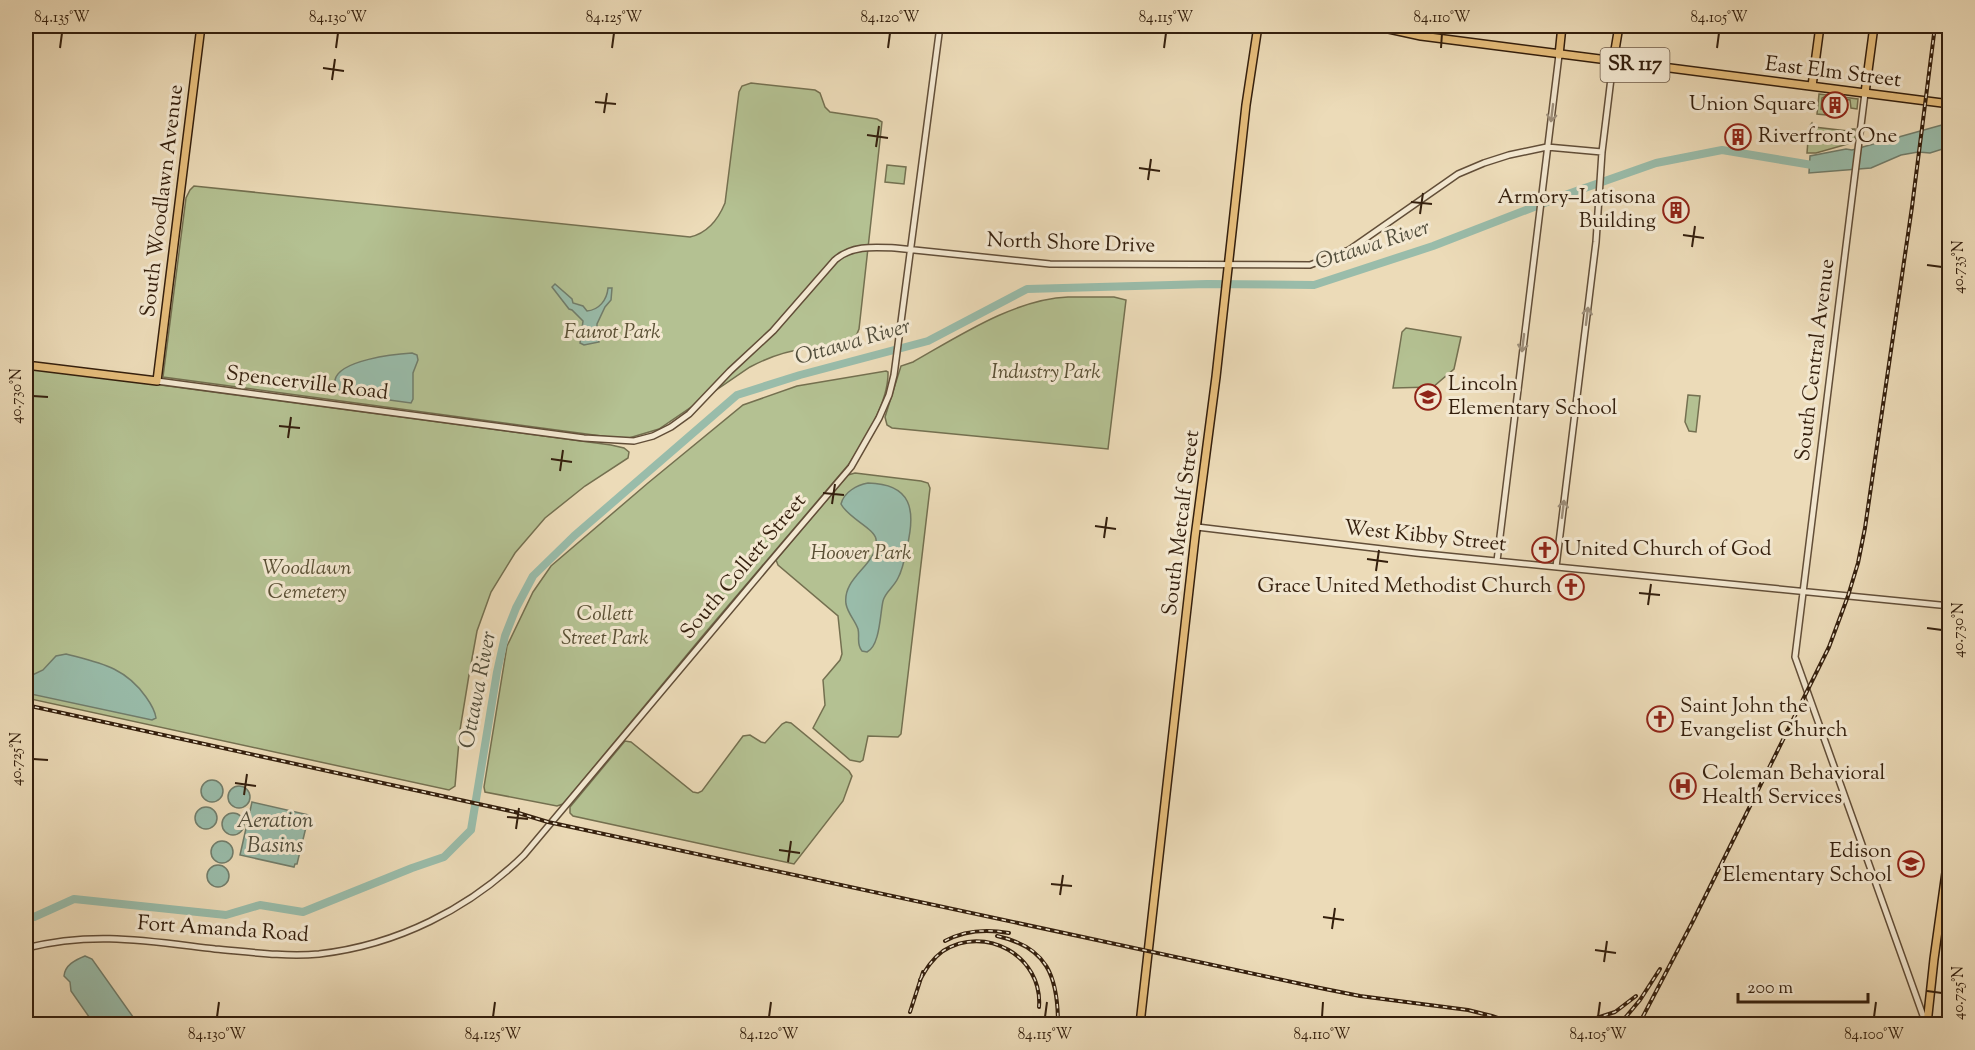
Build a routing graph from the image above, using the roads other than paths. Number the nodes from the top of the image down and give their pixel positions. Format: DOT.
graph roads {
  1 [pos="201,26"];
  2 [pos="940,26"];
  3 [pos="1258,26"];
  4 [pos="1376,26"];
  5 [pos="1406,26"];
  6 [pos="1562,26"];
  7 [pos="1619,26"];
  8 [pos="1820,26"];
  9 [pos="1874,26"];
  10 [pos="1422,27"];
  11 [pos="1559,55"];
  12 [pos="1613,62"];
  13 [pos="1812,87"];
  14 [pos="1865,93"];
  15 [pos="1950,104"];
  16 [pos="1547,147"];
  17 [pos="1602,152"];
  18 [pos="911,250"];
  19 [pos="1228,264"];
  20 [pos="26,364"];
  21 [pos="157,381"];
  22 [pos="584,438"];
  23 [pos="1197,527"];
  24 [pos="1497,561"];
  25 [pos="1556,567"];
  26 [pos="1804,592"];
  27 [pos="1950,606"];
  28 [pos="555,818"];
  29 [pos="1950,844"];
  30 [pos="26,948"];
  31 [pos="1140,1024"];
  32 [pos="1927,1024"];
  1 -- 21 [label="main road, South Woodlawn Avenue"];
  2 -- 18 [label="street, South Collett Street"];
  3 -- 19 [label="main road, South Metcalf Street"];
  4 -- 11 [label="main road, SR 117"];
  5 -- 10 [label="main road"];
  6 -- 11 [label="main road"];
  7 -- 12 [label="main road"];
  8 -- 13 [label="main road"];
  9 -- 14 [label="main road, South Central Avenue"];
  11 -- 12 [label="main road, SR 117"];
  11 -- 16 [label="street, one-way"];
  12 -- 13 [label="main road, East Elm Street / SR 117"];
  12 -- 17 [label="street"];
  13 -- 14 [label="main road, East Elm Street"];
  14 -- 15 [label="main road, East Elm Street"];
  14 -- 26 [label="street, South Central Avenue"];
  16 -- 17 [label="street, North Shore Drive"];
  16 -- 19 [label="street, North Shore Drive"];
  16 -- 24 [label="street, one-way"];
  25 -- 17 [label="street, one-way"];
  18 -- 19 [label="street, North Shore Drive"];
  18 -- 22 [label="street, North Shore Drive"];
  18 -- 28 [label="street, South Collett Street"];
  19 -- 23 [label="main road, South Metcalf Street"];
  20 -- 21 [label="main road, Spencerville Road"];
  21 -- 22 [label="street, Spencerville Road"];
  23 -- 24 [label="street, West Kibby Street"];
  23 -- 31 [label="main road, South Metcalf Street"];
  24 -- 25 [label="street, West Kibby Street"];
  25 -- 26 [label="street, West Kibby Street"];
  26 -- 27 [label="street, West Kibby Street"];
  26 -- 32 [label="street, South Central Avenue"];
  28 -- 30 [label="street, Fort Amanda Road"];
  29 -- 32 [label="main road"];
}
